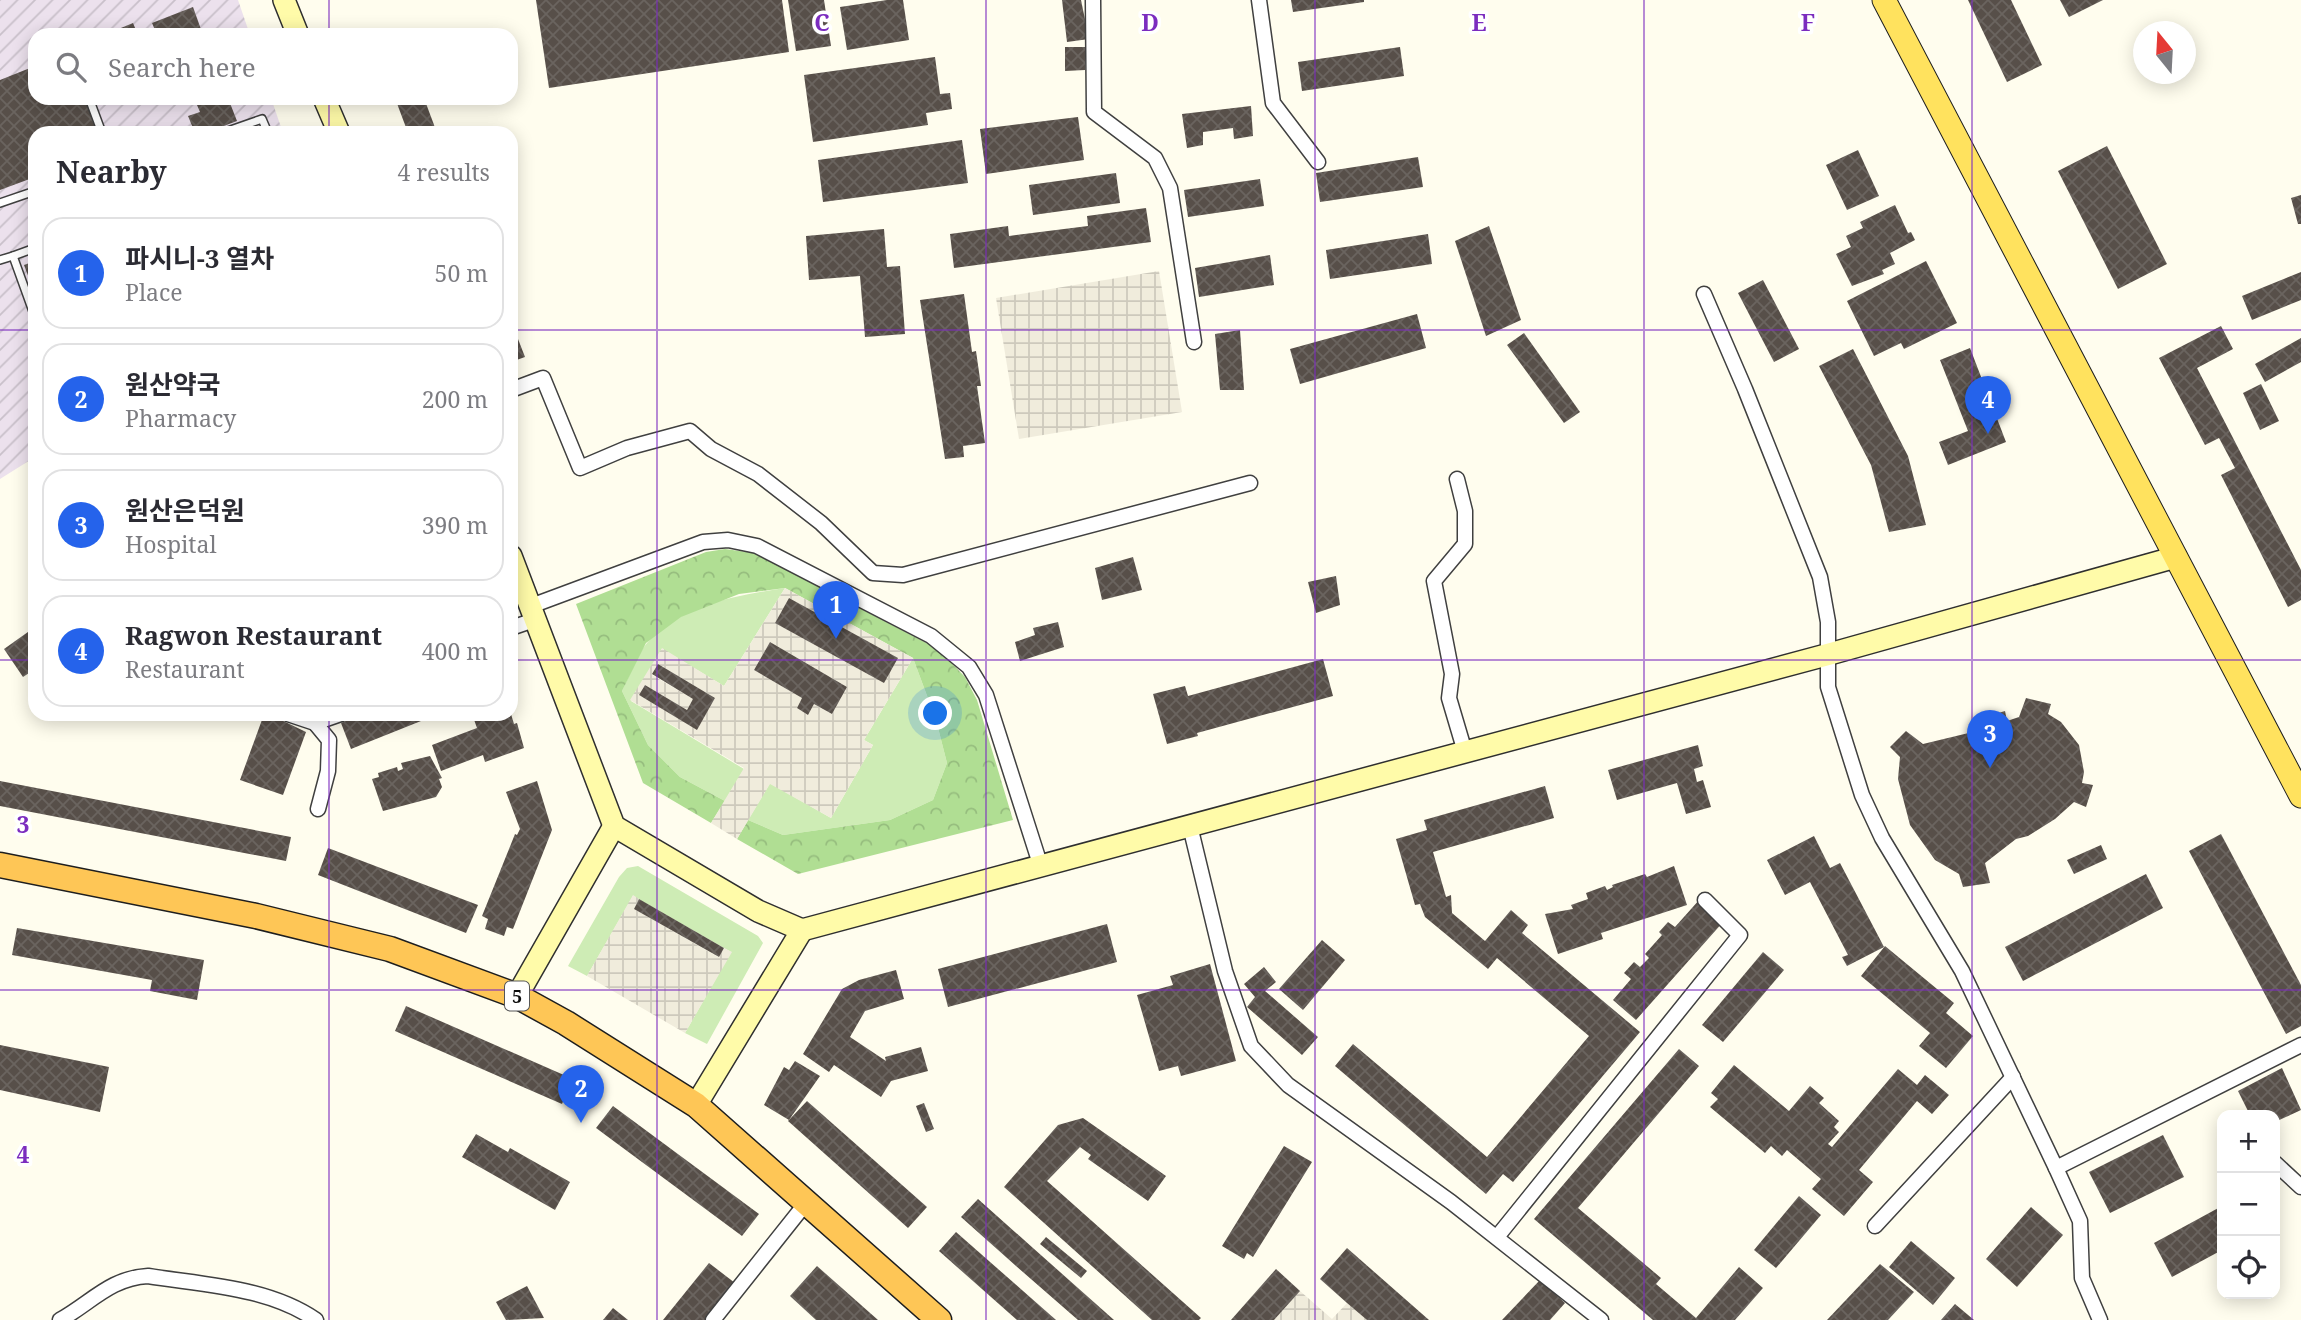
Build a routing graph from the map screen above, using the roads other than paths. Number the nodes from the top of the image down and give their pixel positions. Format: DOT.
graph roads {
  1 [pos="284,0"];
  2 [pos="1093,0"];
  3 [pos="1259,0"];
  4 [pos="1884,0"];
  5 [pos="295,28"];
  6 [pos="92,105"];
  7 [pos="327,105"];
  8 [pos="99,126"];
  9 [pos="242,126"];
  10 [pos="265,126"];
  11 [pos="336,126"];
  12 [pos="1318,162"];
  13 [pos="28,193"];
  14 [pos="0,203"];
  15 [pos="28,251"];
  16 [pos="13,256"];
  17 [pos="0,260"];
  18 [pos="1704,295"];
  19 [pos="28,298"];
  20 [pos="1194,342"];
  21 [pos="518,387"];
  22 [pos="1457,479"];
  23 [pos="1250,483"];
  24 [pos="2175,557"];
  25 [pos="518,573"];
  26 [pos="534,612"];
  27 [pos="518,623"];
  28 [pos="1826,655"];
  29 [pos="309,721"];
  30 [pos="321,721"];
  31 [pos="315,723"];
  32 [pos="1465,752"];
  33 [pos="2301,796"];
  34 [pos="318,808"];
  35 [pos="614,826"];
  36 [pos="1189,826"];
  37 [pos="0,865"];
  38 [pos="1041,867"];
  39 [pos="1705,900"];
  40 [pos="802,930"];
  41 [pos="517,996"];
  42 [pos="2301,1045"];
  43 [pos="2013,1077"];
  44 [pos="696,1105"];
  45 [pos="2056,1168"];
  46 [pos="2280,1168"];
  47 [pos="2301,1187"];
  48 [pos="806,1203"];
  49 [pos="1875,1226"];
  50 [pos="1497,1237"];
  51 [pos="60,1320"];
  52 [pos="316,1320"];
  53 [pos="713,1320"];
  54 [pos="939,1320"];
  55 [pos="1601,1320"];
  56 [pos="2100,1320"];
  1 -- 5 [label="main road"];
  2 -- 20 [label="street"];
  3 -- 12 [label="street"];
  4 -- 24 [label="main road"];
  6 -- 8 [label="lane"];
  7 -- 11 [label="main road"];
  9 -- 10 [label="lane"];
  13 -- 14 [label="lane"];
  15 -- 16 [label="lane"];
  16 -- 17 [label="lane"];
  16 -- 19 [label="lane"];
  18 -- 28 [label="street"];
  21 -- 23 [label="street"];
  22 -- 32 [label="street"];
  24 -- 28 [label="main road"];
  24 -- 33 [label="main road"];
  25 -- 26 [label="main road"];
  26 -- 27 [label="street"];
  26 -- 35 [label="main road"];
  26 -- 38 [label="street"];
  28 -- 32 [label="main road"];
  28 -- 43 [label="street"];
  29 -- 31 [label="street"];
  30 -- 31 [label="street"];
  31 -- 34 [label="street"];
  32 -- 36 [label="main road"];
  35 -- 40 [label="main road"];
  35 -- 41 [label="main road"];
  36 -- 38 [label="main road"];
  36 -- 50 [label="street"];
  37 -- 41 [label="highway, 5"];
  38 -- 40 [label="main road"];
  39 -- 50 [label="street"];
  40 -- 44 [label="main road"];
  41 -- 44 [label="highway, 5"];
  42 -- 45 [label="street"];
  43 -- 45 [label="street"];
  43 -- 49 [label="street"];
  44 -- 48 [label="highway, 5"];
  45 -- 56 [label="street"];
  46 -- 47 [label="street"];
  48 -- 53 [label="street"];
  48 -- 54 [label="highway, 5"];
  50 -- 55 [label="street"];
  51 -- 52 [label="street"];
}
